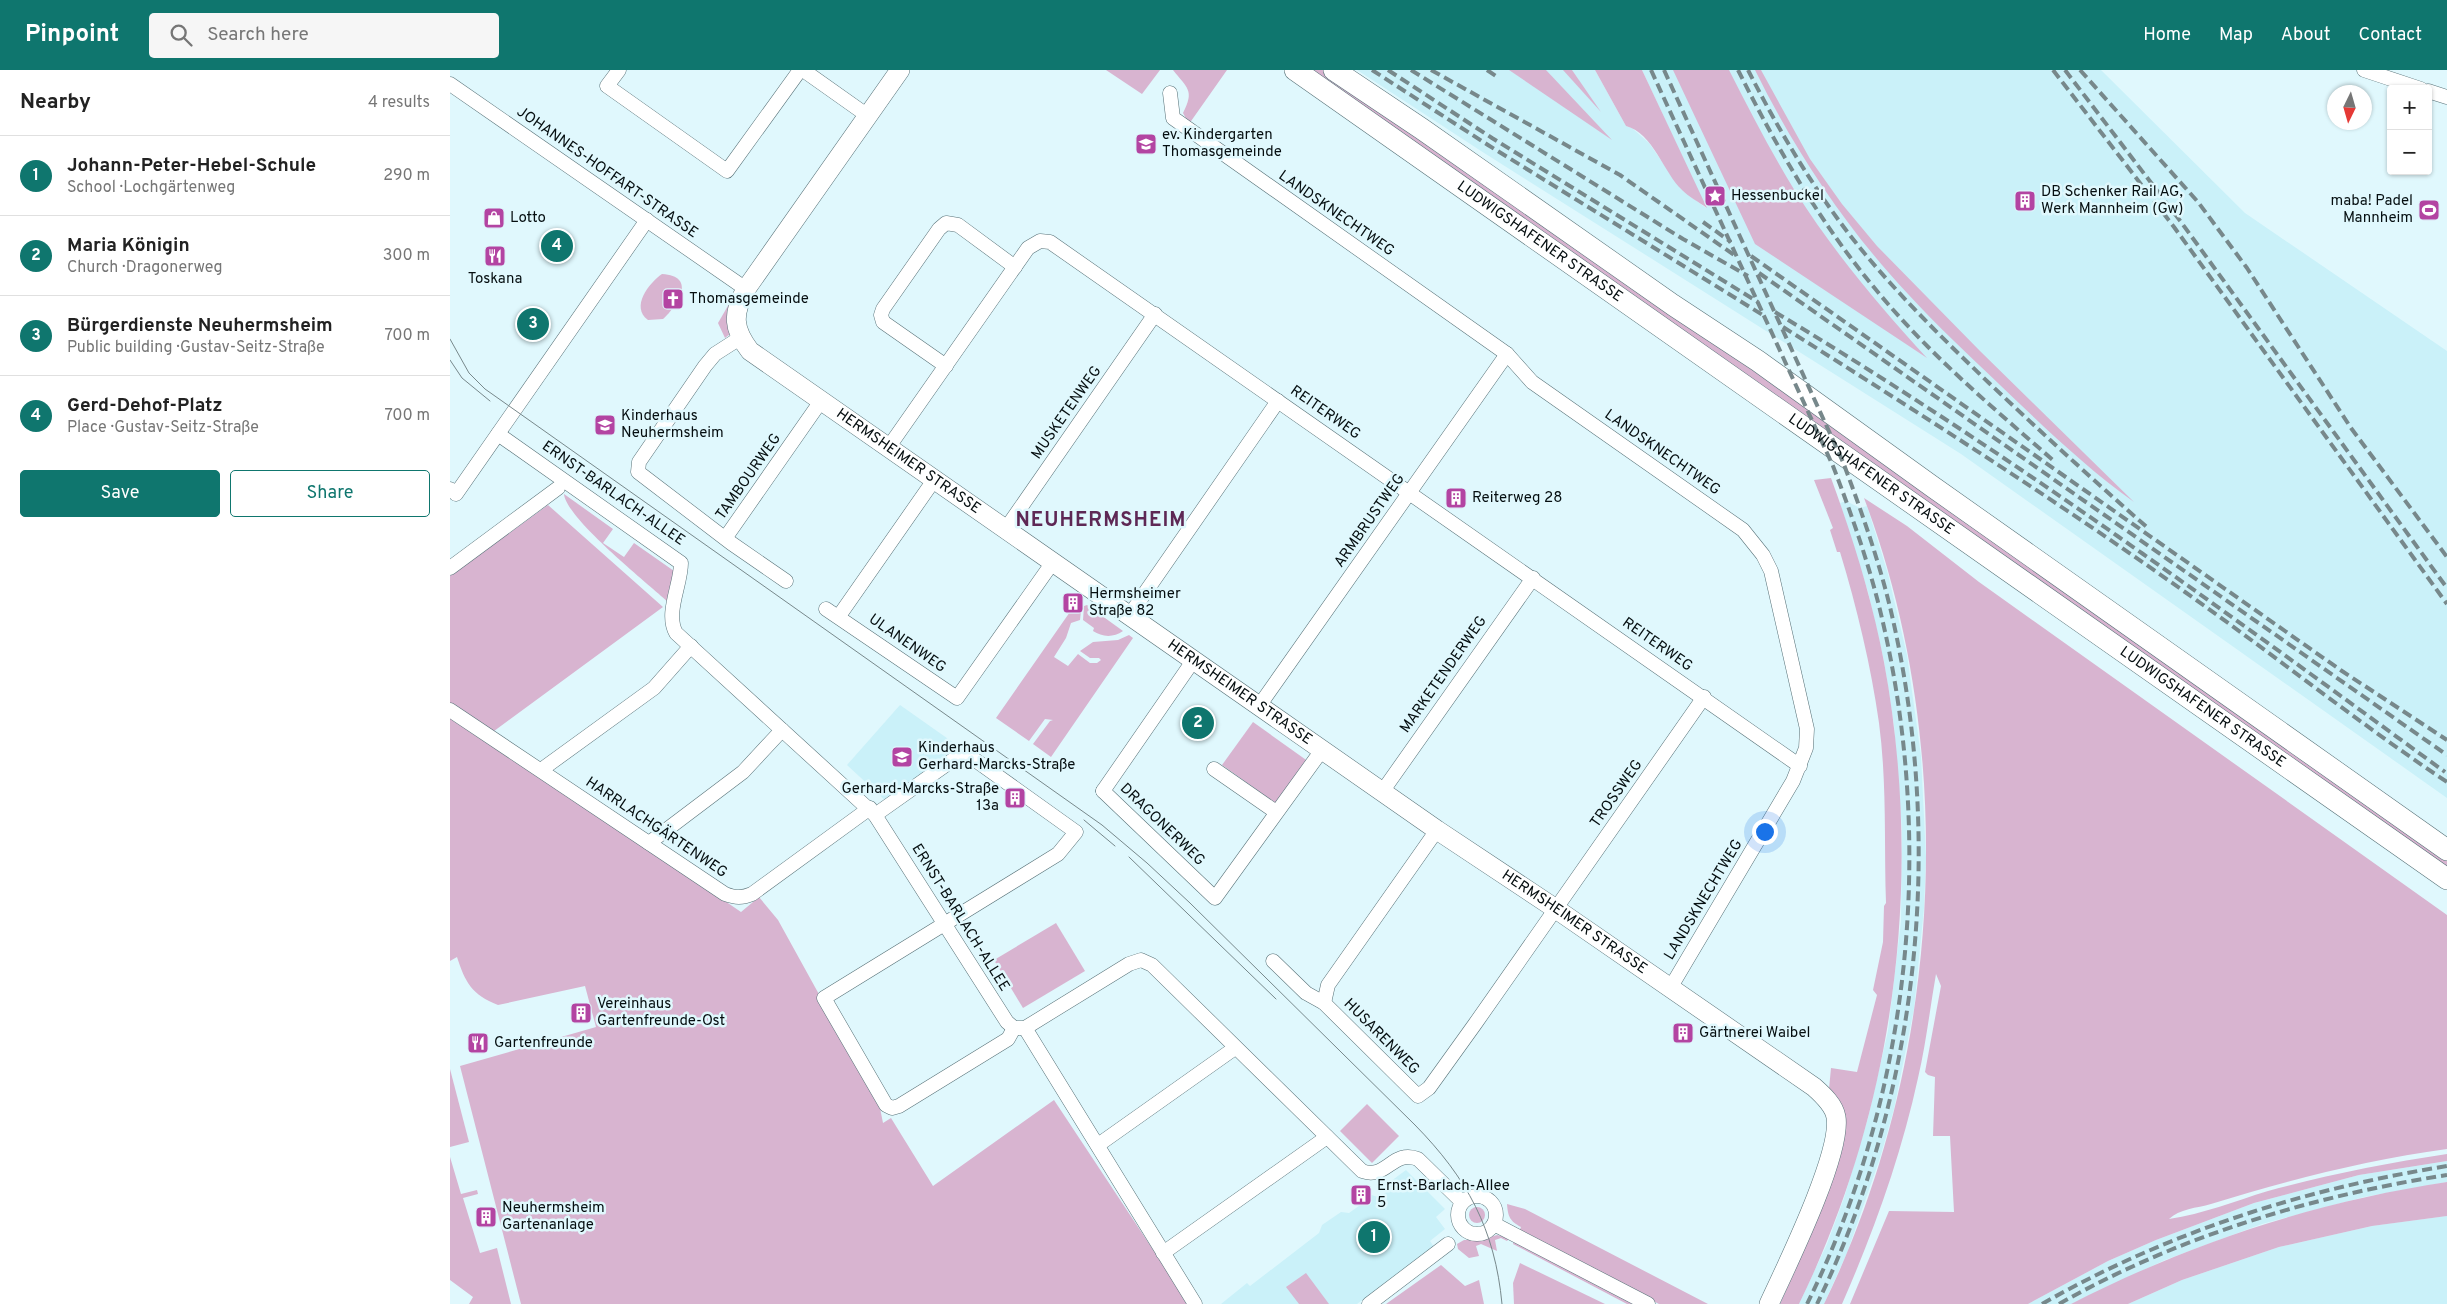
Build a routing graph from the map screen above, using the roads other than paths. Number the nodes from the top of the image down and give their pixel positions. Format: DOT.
graph roads {
  1 [pos="619,70"];
  2 [pos="801,70"];
  3 [pos="900,70"];
  4 [pos="1295,70"];
  5 [pos="1334,70"];
  6 [pos="2364,70"];
  7 [pos="450,84"];
  8 [pos="2409,85"];
  9 [pos="2432,92"];
  10 [pos="1170,93"];
  11 [pos="2447,98"];
  12 [pos="868,116"];
  13 [pos="647,220"];
  14 [pos="1015,267"];
  15 [pos="746,289"];
  16 [pos="1155,314"];
  17 [pos="740,338"];
  18 [pos="1507,354"];
  19 [pos="946,366"];
  20 [pos="1278,400"];
  21 [pos="821,401"];
  22 [pos="498,434"];
  23 [pos="888,448"];
  24 [pos="934,480"];
  25 [pos="558,488"];
  26 [pos="450,489"];
  27 [pos="1410,492"];
  28 [pos="1006,530"];
  29 [pos="726,537"];
  30 [pos="1052,562"];
  31 [pos="450,568"];
  32 [pos="1533,578"];
  33 [pos="786,581"];
  34 [pos="826,609"];
  35 [pos="839,616"];
  36 [pos="1129,616"];
  37 [pos="691,646"];
  38 [pos="1194,661"];
  39 [pos="1704,697"];
  40 [pos="1259,706"];
  41 [pos="450,710"];
  42 [pos="782,730"];
  43 [pos="1322,750"];
  44 [pos="1800,766"];
  45 [pos="1214,768"];
  46 [pos="541,770"];
  47 [pos="1382,792"];
  48 [pos="872,811"];
  49 [pos="1276,812"];
  50 [pos="1437,830"];
  51 [pos="649,843"];
  52 [pos="2447,850"];
  53 [pos="2447,879"];
  54 [pos="1556,909"];
  55 [pos="944,923"];
  56 [pos="1273,961"];
  57 [pos="1668,986"];
  58 [pos="1324,1003"];
  59 [pos="1020,1028"];
  60 [pos="1235,1048"];
  61 [pos="1326,1137"];
  62 [pos="1098,1145"];
  63 [pos="1462,1202"];
  64 [pos="1494,1224"];
  65 [pos="1448,1244"];
  66 [pos="1163,1253"];
  67 [pos="1195,1304"];
  68 [pos="1369,1304"];
  69 [pos="1648,1304"];
  70 [pos="1770,1304"];
  1 -- 2 [label="street"];
  2 -- 12 [label="street"];
  3 -- 12 [label="street"];
  4 -- 53 [label="main road, LUDWIGSHAFENER STRASSE"];
  5 -- 52 [label="main road, LUDWIGSHAFENER STRASSE"];
  6 -- 8 [label="street"];
  7 -- 13 [label="street, JOHANNES-HOFFART-STRASSE"];
  9 -- 11 [label="street"];
  10 -- 18 [label="street, LANDSKNECHTWEG"];
  12 -- 15 [label="street"];
  13 -- 15 [label="street, JOHANNES-HOFFART-STRASSE"];
  13 -- 22 [label="street"];
  14 -- 16 [label="street, REITERWEG"];
  14 -- 19 [label="street, REITERWEG"];
  14 -- 19 [label="street"];
  15 -- 17 [label="street"];
  16 -- 20 [label="street, REITERWEG"];
  16 -- 28 [label="street, MUSKETENWEG"];
  17 -- 21 [label="street, HERMSHEIMER STRASSE"];
  17 -- 29 [label="street, TAMBOURWEG"];
  18 -- 27 [label="street, ARMBRUSTWEG"];
  18 -- 44 [label="street, LANDSKNECHTWEG"];
  19 -- 23 [label="street, REITERWEG"];
  20 -- 27 [label="street, REITERWEG"];
  20 -- 36 [label="street"];
  21 -- 23 [label="street, HERMSHEIMER STRASSE"];
  21 -- 29 [label="street, TAMBOURWEG"];
  22 -- 26 [label="street"];
  22 -- 37 [label="street, ERNST-BARLACH-ALLEE"];
  23 -- 24 [label="street, HERMSHEIMER STRASSE"];
  24 -- 28 [label="street, HERMSHEIMER STRASSE"];
  24 -- 35 [label="street"];
  25 -- 31 [label="street"];
  27 -- 32 [label="street, REITERWEG"];
  27 -- 40 [label="street, ARMBRUSTWEG"];
  28 -- 30 [label="street, HERMSHEIMER STRASSE"];
  29 -- 33 [label="street"];
  30 -- 35 [label="street, ULANENWEG"];
  30 -- 36 [label="street, HERMSHEIMER STRASSE"];
  32 -- 39 [label="street, REITERWEG"];
  32 -- 47 [label="street, MARKETENDERWEG"];
  34 -- 35 [label="street"];
  36 -- 38 [label="street, HERMSHEIMER STRASSE"];
  37 -- 42 [label="street, ERNST-BARLACH-ALLEE"];
  37 -- 46 [label="street"];
  38 -- 40 [label="street, HERMSHEIMER STRASSE"];
  38 -- 49 [label="street, DRAGONERWEG"];
  39 -- 44 [label="street, REITERWEG"];
  39 -- 54 [label="street, TROSSWEG"];
  40 -- 43 [label="street, HERMSHEIMER STRASSE"];
  41 -- 46 [label="street, HARRLACHGÄRTENWEG"];
  42 -- 48 [label="street, ERNST-BARLACH-ALLEE"];
  42 -- 51 [label="street"];
  43 -- 47 [label="street, HERMSHEIMER STRASSE"];
  43 -- 49 [label="street, DRAGONERWEG"];
  44 -- 57 [label="street, LANDSKNECHTWEG"];
  45 -- 49 [label="street"];
  46 -- 51 [label="street, HARRLACHGÄRTENWEG"];
  47 -- 50 [label="street, HERMSHEIMER STRASSE"];
  48 -- 51 [label="street, HARRLACHGÄRTENWEG"];
  48 -- 55 [label="street, ERNST-BARLACH-ALLEE"];
  48 -- 55 [label="street, HARRLACHGÄRTENWEG"];
  50 -- 54 [label="street, HERMSHEIMER STRASSE"];
  50 -- 58 [label="street, HUSARENWEG"];
  54 -- 57 [label="street, HERMSHEIMER STRASSE"];
  54 -- 58 [label="street, HUSARENWEG"];
  55 -- 59 [label="street, ERNST-BARLACH-ALLEE"];
  55 -- 59 [label="street"];
  56 -- 58 [label="street"];
  57 -- 70 [label="street, HERMSHEIMER STRASSE"];
  59 -- 60 [label="street"];
  59 -- 62 [label="street, ERNST-BARLACH-ALLEE"];
  60 -- 61 [label="street"];
  60 -- 62 [label="street"];
  61 -- 63 [label="street"];
  61 -- 66 [label="street"];
  62 -- 66 [label="street, ERNST-BARLACH-ALLEE"];
  63 -- 64 [label="street"];
  63 -- 64 [label="street"];
  64 -- 69 [label="street"];
  65 -- 68 [label="street"];
  66 -- 67 [label="street, ERNST-BARLACH-ALLEE"];
}
